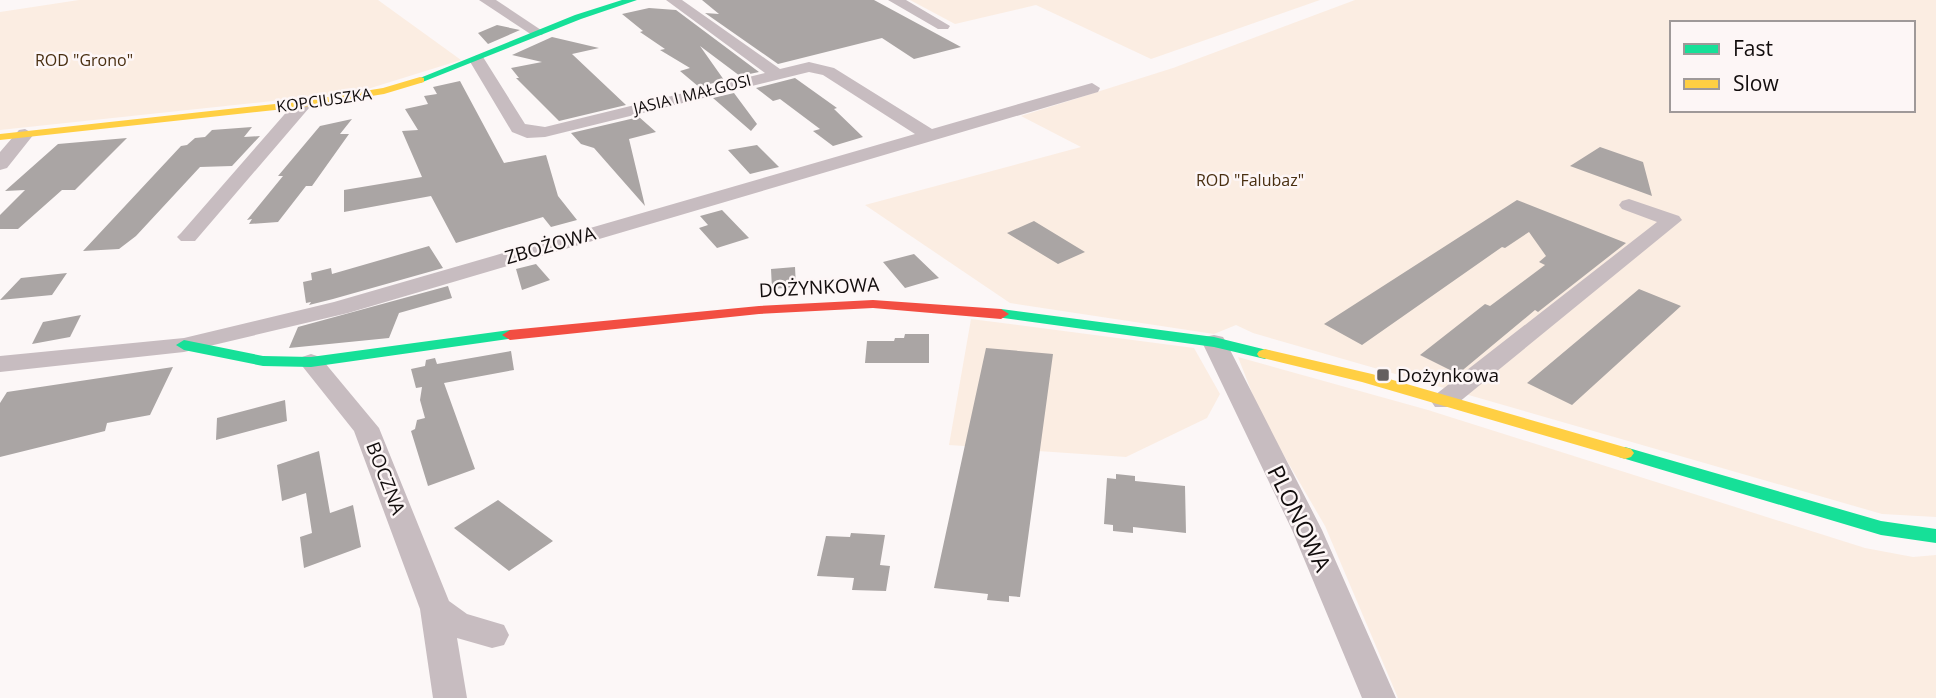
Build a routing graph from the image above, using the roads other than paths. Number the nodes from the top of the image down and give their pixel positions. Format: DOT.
graph roads {
  1 [pos="486,0"];
  2 [pos="632,0"];
  3 [pos="673,0"];
  4 [pos="895,0"];
  5 [pos="943,26"];
  6 [pos="537,32"];
  7 [pos="477,60"];
  8 [pos="775,73"];
  9 [pos="1092,88"];
  10 [pos="303,104"];
  11 [pos="25,134"];
  12 [pos="929,135"];
  13 [pos="0,137"];
  14 [pos="0,164"];
  15 [pos="1629,205"];
  16 [pos="188,237"];
  17 [pos="1214,342"];
  18 [pos="184,345"];
  19 [pos="311,362"];
  20 [pos="0,364"];
  21 [pos="1444,401"];
  22 [pos="1936,536"];
  23 [pos="436,609"];
  24 [pos="492,635"];
  25 [pos="450,698"];
  26 [pos="1379,698"];
  1 -- 6 [label="street"];
  2 -- 6 [label="street, KOPCIUSZKA"];
  3 -- 8 [label="street"];
  4 -- 5 [label="street"];
  6 -- 7 [label="street, KOPCIUSZKA"];
  7 -- 8 [label="street, JASIA I MAŁGOSI"];
  7 -- 10 [label="street, KOPCIUSZKA"];
  8 -- 12 [label="street, JASIA I MAŁGOSI"];
  9 -- 12 [label="street, ZBOŻOWA"];
  10 -- 11 [label="street, KOPCIUSZKA"];
  10 -- 16 [label="street"];
  11 -- 13 [label="street, KOPCIUSZKA"];
  11 -- 14 [label="street"];
  12 -- 18 [label="street, ZBOŻOWA"];
  15 -- 21 [label="street"];
  17 -- 19 [label="street, DOŻYNKOWA"];
  17 -- 21 [label="street, DOŻYNKOWA"];
  17 -- 26 [label="street, PLONOWA"];
  18 -- 19 [label="street, DOŻYNKOWA"];
  18 -- 20 [label="street, ZBOŻOWA"];
  19 -- 23 [label="street, BOCZNA"];
  21 -- 22 [label="street, DOŻYNKOWA"];
  23 -- 24 [label="street"];
  23 -- 25 [label="street, BOCZNA"];
}
